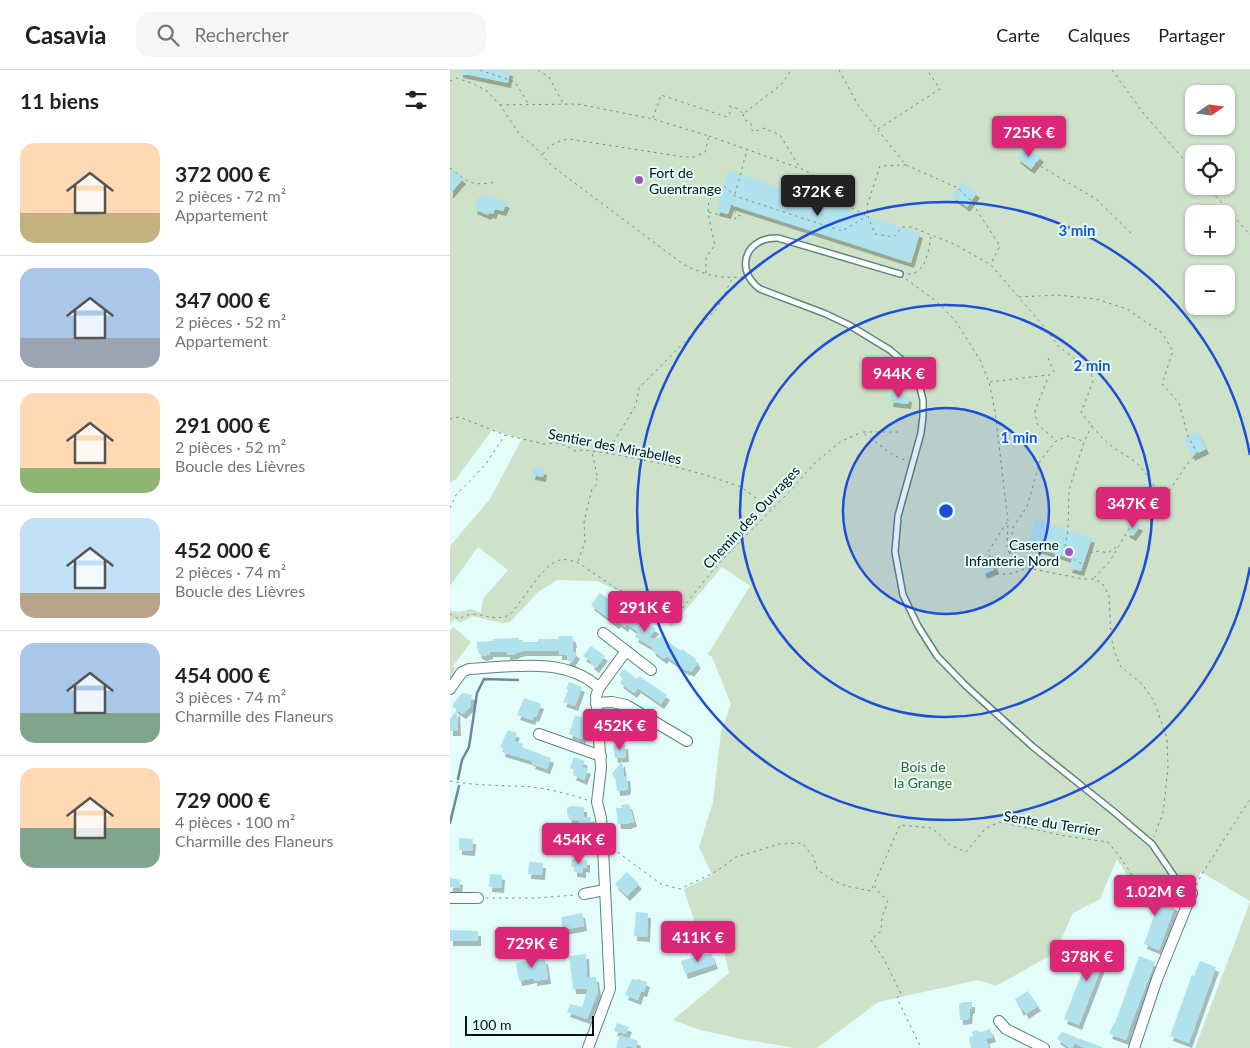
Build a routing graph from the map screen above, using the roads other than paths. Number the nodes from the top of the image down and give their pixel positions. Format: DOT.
graph roads {
  1 [pos="900,274"];
  2 [pos="603,633"];
  3 [pos="626,651"];
  4 [pos="651,670"];
  5 [pos="599,688"];
  6 [pos="450,689"];
  7 [pos="596,704"];
  8 [pos="539,734"];
  9 [pos="687,742"];
  10 [pos="601,756"];
  11 [pos="604,890"];
  12 [pos="1192,892"];
  13 [pos="584,894"];
  14 [pos="450,898"];
  15 [pos="478,898"];
  16 [pos="999,1021"];
  17 [pos="588,1048"];
  18 [pos="1044,1048"];
  19 [pos="1134,1048"];
  1 -- 12 [label="lane"];
  2 -- 3 [label="street"];
  3 -- 4 [label="street"];
  3 -- 5 [label="street"];
  5 -- 6 [label="street"];
  5 -- 7 [label="street"];
  7 -- 9 [label="street"];
  7 -- 10 [label="street"];
  8 -- 10 [label="street"];
  10 -- 11 [label="street"];
  11 -- 13 [label="street"];
  11 -- 17 [label="street"];
  12 -- 19 [label="street"];
  14 -- 15 [label="street"];
  16 -- 18 [label="street"];
}
